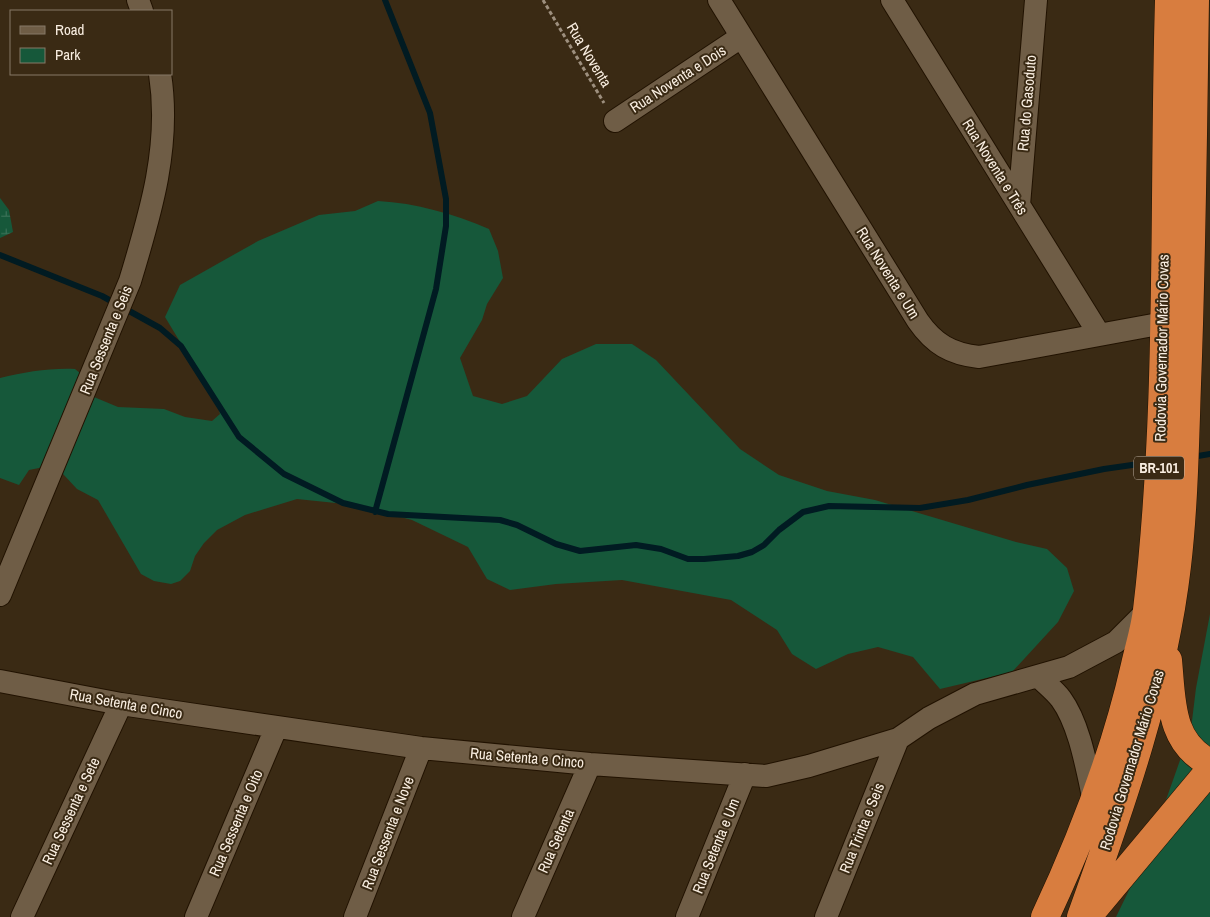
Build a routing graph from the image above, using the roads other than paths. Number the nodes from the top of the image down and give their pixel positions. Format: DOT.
graph roads {
  1 [pos="720,0"];
  2 [pos="892,0"];
  3 [pos="1036,0"];
  4 [pos="1169,0"];
  5 [pos="1195,0"];
  6 [pos="742,38"];
  7 [pos="160,75"];
  8 [pos="615,121"];
  9 [pos="1018,205"];
  10 [pos="1164,323"];
  11 [pos="1099,334"];
  12 [pos="0,595"];
  13 [pos="1147,611"];
  14 [pos="1166,636"];
  15 [pos="1039,677"];
  16 [pos="0,681"];
  17 [pos="121,704"];
  18 [pos="276,728"];
  19 [pos="898,739"];
  20 [pos="421,748"];
  21 [pos="1210,763"];
  22 [pos="590,764"];
  23 [pos="1210,770"];
  24 [pos="745,774"];
  25 [pos="1094,802"];
  26 [pos="22,917"];
  27 [pos="196,917"];
  28 [pos="355,917"];
  29 [pos="523,917"];
  30 [pos="687,917"];
  31 [pos="826,917"];
  32 [pos="1045,917"];
  33 [pos="1081,917"];
  34 [pos="1087,917"];
  1 -- 6 [label="street, Rua Noventa e Um"];
  2 -- 9 [label="street, Rua Noventa e Três"];
  3 -- 9 [label="street, Rua do Gasoduto"];
  4 -- 10 [label="highway, Rodovia Governador Mário Covas / BR-101"];
  5 -- 14 [label="highway, Rodovia Governador Mário Covas / BR-101"];
  6 -- 8 [label="street, Rua Noventa e Dois"];
  6 -- 11 [label="street, Rua Noventa e Um"];
  7 -- 12 [label="street, Rua Sessenta e Seis"];
  9 -- 11 [label="street, Rua Noventa e Três"];
  10 -- 11 [label="street, Rua Noventa e Um"];
  10 -- 13 [label="highway, Rodovia Governador Mário Covas / BR-101"];
  13 -- 15 [label="street, Rua Setenta e Cinco"];
  13 -- 25 [label="highway, Rodovia Governador Mário Covas / BR-101"];
  14 -- 21 [label="highway"];
  14 -- 33 [label="highway, Rodovia Governador Mário Covas / BR-101"];
  15 -- 19 [label="street, Rua Setenta e Cinco"];
  15 -- 25 [label="street"];
  16 -- 17 [label="street, Rua Setenta e Cinco"];
  17 -- 18 [label="street, Rua Setenta e Cinco"];
  17 -- 26 [label="street, Rua Sessenta e Sete"];
  18 -- 20 [label="street, Rua Setenta e Cinco"];
  18 -- 27 [label="street, Rua Sessenta e Oito"];
  19 -- 24 [label="street, Rua Setenta e Cinco"];
  19 -- 31 [label="street, Rua Trinta e Seis"];
  20 -- 22 [label="street, Rua Setenta e Cinco"];
  20 -- 28 [label="street, Rua Sessenta e Nove"];
  22 -- 24 [label="street, Rua Setenta e Cinco"];
  22 -- 29 [label="street, Rua Setenta"];
  23 -- 34 [label="highway"];
  24 -- 30 [label="street, Rua Setenta e Um"];
  25 -- 32 [label="highway, Rodovia Governador Mário Covas / BR-101"];
}
